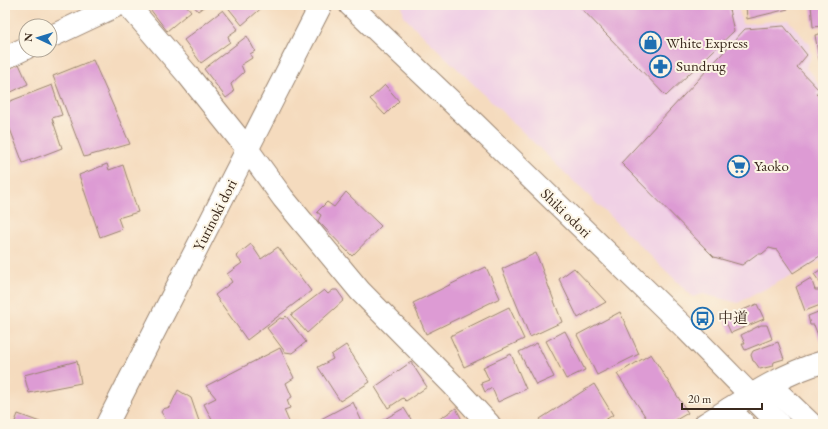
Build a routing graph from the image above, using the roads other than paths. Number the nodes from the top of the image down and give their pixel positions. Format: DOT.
graph roads {
  1 [pos="118,5"];
  2 [pos="128,5"];
  3 [pos="321,5"];
  4 [pos="350,5"];
  5 [pos="58,33"];
  6 [pos="18,52"];
  7 [pos="5,58"];
  8 [pos="248,150"];
  9 [pos="823,362"];
  10 [pos="770,385"];
  11 [pos="751,395"];
  12 [pos="729,409"];
  13 [pos="107,424"];
  14 [pos="489,424"];
  15 [pos="705,424"];
  16 [pos="744,424"];
  17 [pos="780,424"];
  18 [pos="811,424"];
  1 -- 5 [label="street"];
  2 -- 8 [label="street"];
  3 -- 8 [label="street, Yurinoki dori"];
  4 -- 11 [label="street, Shiki odori"];
  6 -- 7 [label="street"];
  8 -- 13 [label="street, Yurinoki dori"];
  8 -- 14 [label="street"];
  9 -- 10 [label="street"];
  10 -- 11 [label="street"];
  10 -- 18 [label="street"];
  11 -- 12 [label="street"];
  11 -- 17 [label="street, Shiki odori"];
  12 -- 15 [label="street"];
  12 -- 16 [label="street"];
}
